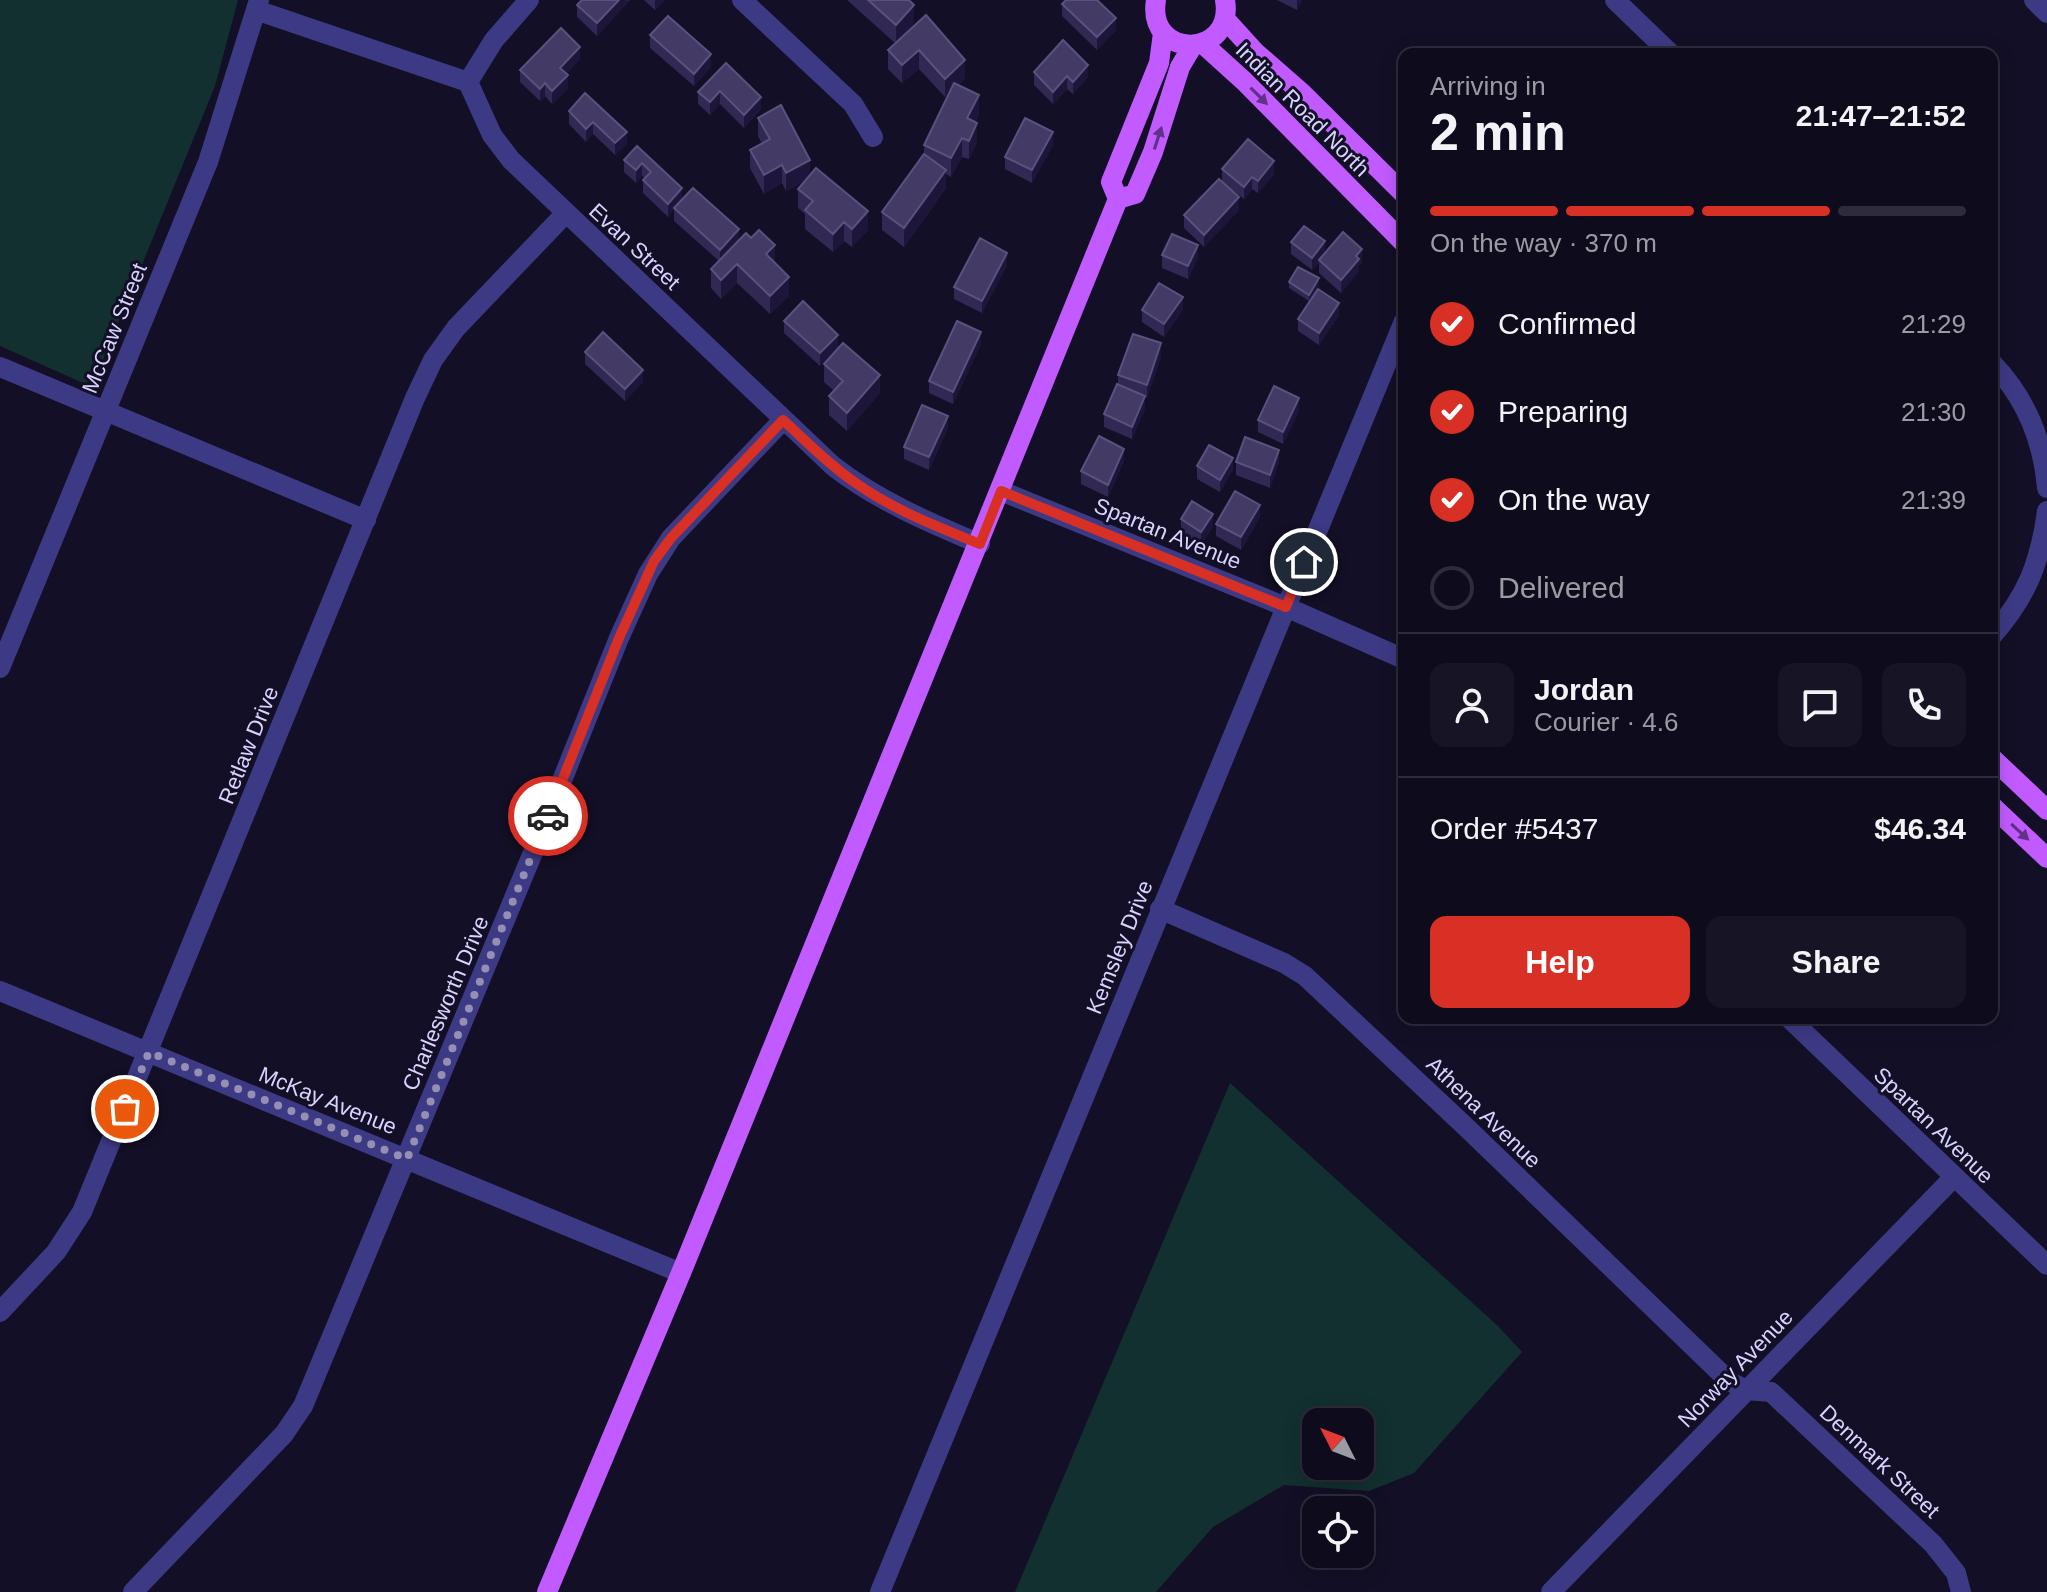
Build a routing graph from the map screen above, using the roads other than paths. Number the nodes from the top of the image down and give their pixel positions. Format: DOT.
graph roads {
  1 [pos="529,0"];
  2 [pos="742,0"];
  3 [pos="1156,0"];
  4 [pos="1615,0"];
  5 [pos="2034,0"];
  6 [pos="258,5"];
  7 [pos="1225,9"];
  8 [pos="2047,13"];
  9 [pos="1163,33"];
  10 [pos="1197,44"];
  11 [pos="1665,48"];
  12 [pos="468,82"];
  13 [pos="873,137"];
  14 [pos="1398,188"];
  15 [pos="1118,199"];
  16 [pos="565,214"];
  17 [pos="1398,237"];
  18 [pos="1398,336"];
  19 [pos="0,367"];
  20 [pos="1998,371"];
  21 [pos="106,411"];
  22 [pos="783,420"];
  23 [pos="2047,488"];
  24 [pos="1001,491"];
  25 [pos="2047,511"];
  26 [pos="366,520"];
  27 [pos="980,544"];
  28 [pos="1286,607"];
  29 [pos="1998,628"];
  30 [pos="1398,656"];
  31 [pos="0,668"];
  32 [pos="1998,764"];
  33 [pos="2047,810"];
  34 [pos="1998,812"];
  35 [pos="2047,858"];
  36 [pos="1160,909"];
  37 [pos="0,991"];
  38 [pos="1795,1024"];
  39 [pos="149,1052"];
  40 [pos="407,1159"];
  41 [pos="1954,1177"];
  42 [pos="2047,1265"];
  43 [pos="681,1273"];
  44 [pos="0,1312"];
  45 [pos="1746,1390"];
  46 [pos="133,1592"];
  47 [pos="547,1592"];
  48 [pos="880,1592"];
  49 [pos="1551,1592"];
  50 [pos="1961,1592"];
  1 -- 12 [label="street"];
  2 -- 13 [label="street"];
  3 -- 9 [label="main road"];
  4 -- 11 [label="street"];
  5 -- 8 [label="street"];
  6 -- 12 [label="street"];
  6 -- 21 [label="street, McCaw Street"];
  7 -- 10 [label="main road, Indian Road North"];
  7 -- 14 [label="main road, Indian Road North"];
  9 -- 10 [label="main road, Indian Road North"];
  9 -- 15 [label="main road"];
  15 -- 10 [label="main road, one-way"];
  10 -- 17 [label="main road, Indian Road North, one-way"];
  12 -- 16 [label="street, Evan Street"];
  15 -- 24 [label="main road"];
  16 -- 22 [label="street, Evan Street"];
  16 -- 26 [label="street, Retlaw Drive"];
  18 -- 28 [label="street, Kemsley Drive"];
  19 -- 21 [label="street"];
  20 -- 23 [label="street"];
  21 -- 26 [label="street"];
  21 -- 31 [label="street, McCaw Street"];
  22 -- 27 [label="street, Evan Street"];
  22 -- 40 [label="street, Charlesworth Drive"];
  24 -- 27 [label="main road"];
  24 -- 28 [label="street, Spartan Avenue"];
  25 -- 29 [label="street"];
  26 -- 39 [label="street, Retlaw Drive"];
  27 -- 43 [label="main road"];
  28 -- 30 [label="street, Spartan Avenue"];
  28 -- 36 [label="street, Kemsley Drive"];
  32 -- 33 [label="main road"];
  34 -- 35 [label="main road, one-way"];
  36 -- 45 [label="street, Athena Avenue"];
  36 -- 48 [label="street, Kemsley Drive"];
  37 -- 39 [label="street, McKay Avenue"];
  38 -- 41 [label="street, Spartan Avenue"];
  39 -- 40 [label="street, McKay Avenue"];
  39 -- 44 [label="street, Retlaw Drive"];
  40 -- 43 [label="street, McKay Avenue"];
  40 -- 46 [label="street, Charlesworth Drive"];
  41 -- 42 [label="street, Spartan Avenue"];
  41 -- 45 [label="street, Norway Avenue"];
  43 -- 47 [label="main road"];
  45 -- 49 [label="street, Norway Avenue"];
  45 -- 50 [label="street, Denmark Street"];
}
